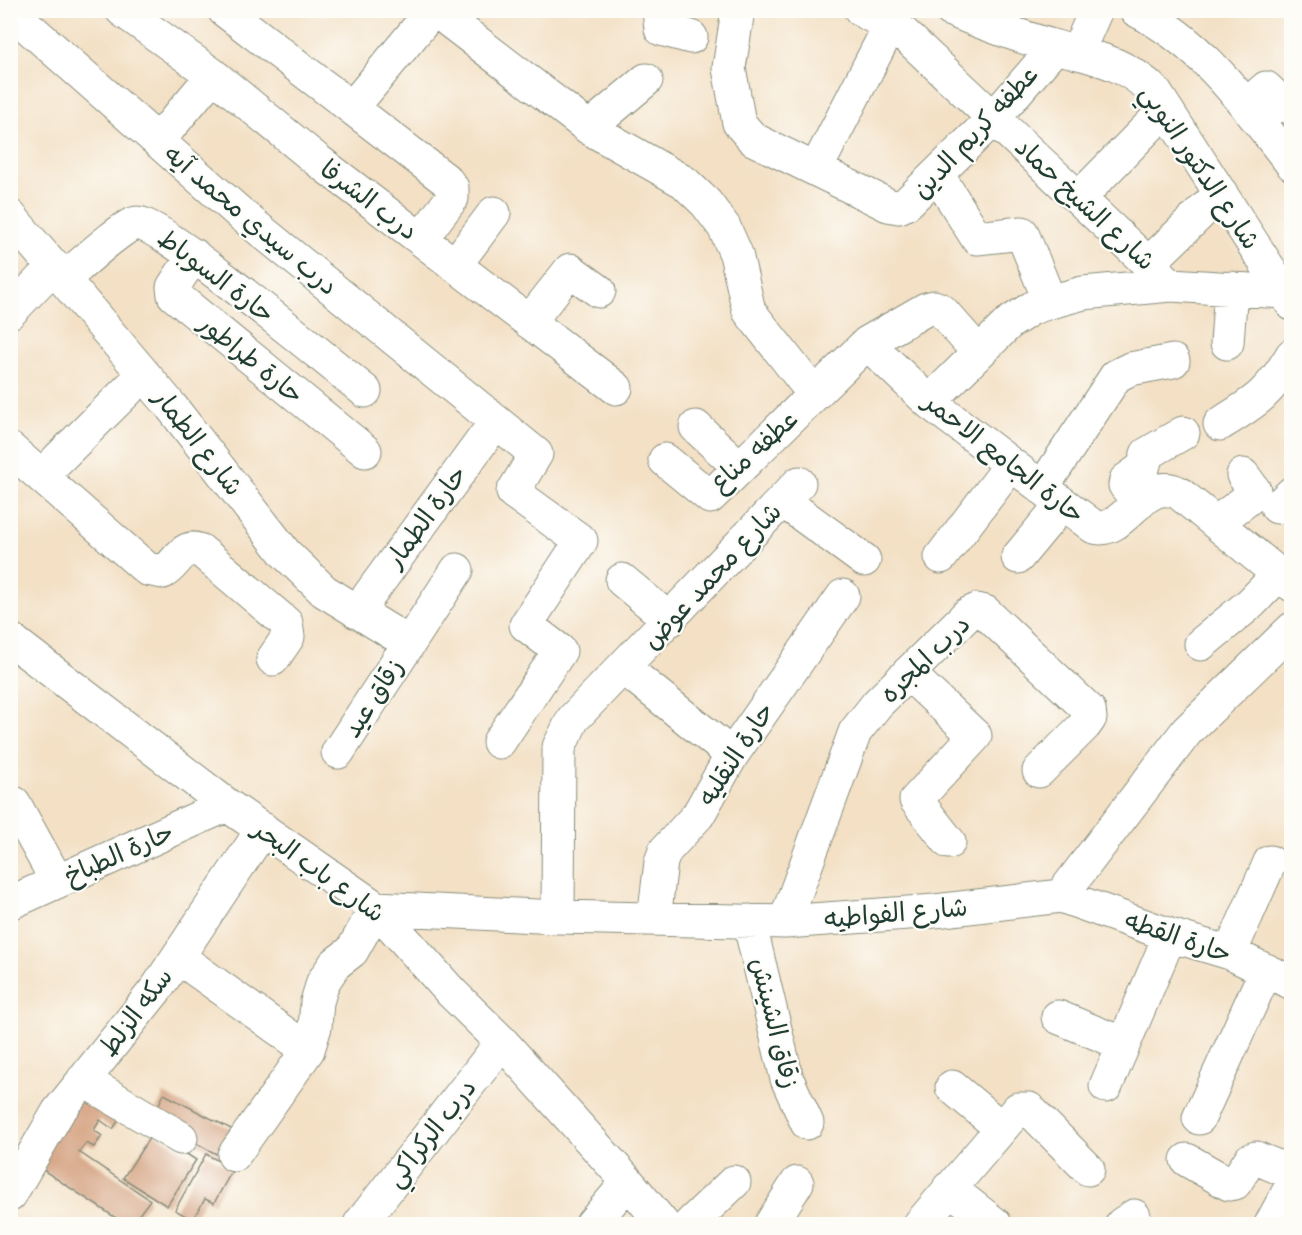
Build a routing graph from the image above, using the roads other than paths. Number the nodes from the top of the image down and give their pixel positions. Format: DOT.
graph roads {
  1 [pos="122,10"];
  2 [pos="224,10"];
  3 [pos="659,10"];
  4 [pos="738,10"];
  5 [pos="861,10"];
  6 [pos="951,10"];
  7 [pos="1096,10"];
  8 [pos="1136,10"];
  9 [pos="10,11"];
  10 [pos="449,14"];
  11 [pos="894,18"];
  12 [pos="691,37"];
  13 [pos="1066,50"];
  14 [pos="213,75"];
  15 [pos="646,80"];
  16 [pos="1292,101"];
  17 [pos="1246,105"];
  18 [pos="352,108"];
  19 [pos="1166,109"];
  20 [pos="994,118"];
  21 [pos="589,128"];
  22 [pos="158,141"];
  23 [pos="1292,164"];
  24 [pos="816,169"];
  25 [pos="937,174"];
  26 [pos="1221,193"];
  27 [pos="1079,198"];
  28 [pos="494,213"];
  29 [pos="10,216"];
  30 [pos="421,239"];
  31 [pos="194,255"];
  32 [pos="455,265"];
  33 [pos="60,272"];
  34 [pos="1159,274"];
  35 [pos="1231,288"];
  36 [pos="599,291"];
  37 [pos="1288,298"];
  38 [pos="1050,302"];
  39 [pos="10,312"];
  40 [pos="530,322"];
  41 [pos="867,343"];
  42 [pos="1227,343"];
  43 [pos="978,352"];
  44 [pos="1292,355"];
  45 [pos="1173,361"];
  46 [pos="144,374"];
  47 [pos="616,388"];
  48 [pos="365,391"];
  49 [pos="814,394"];
  50 [pos="929,402"];
  51 [pos="495,423"];
  52 [pos="1220,424"];
  53 [pos="696,427"];
  54 [pos="1183,433"];
  55 [pos="10,449"];
  56 [pos="365,451"];
  57 [pos="664,460"];
  58 [pos="1011,465"];
  59 [pos="739,467"];
  60 [pos="1243,475"];
  61 [pos="41,476"];
  62 [pos="1052,496"];
  63 [pos="1139,503"];
  64 [pos="1215,523"];
  65 [pos="941,557"];
  66 [pos="1018,557"];
  67 [pos="864,560"];
  68 [pos="457,570"];
  69 [pos="622,580"];
  70 [pos="1285,580"];
  71 [pos="843,596"];
  72 [pos="357,612"];
  73 [pos="670,620"];
  74 [pos="1292,629"];
  75 [pos="10,639"];
  76 [pos="409,643"];
  77 [pos="1201,644"];
  78 [pos="273,659"];
  79 [pos="624,668"];
  80 [pos="908,673"];
  81 [pos="499,742"];
  82 [pos="338,752"];
  83 [pos="732,755"];
  84 [pos="1039,771"];
  85 [pos="14,804"];
  86 [pos="227,805"];
  87 [pos="263,829"];
  88 [pos="949,842"];
  89 [pos="1270,862"];
  90 [pos="57,881"];
  91 [pos="1061,896"];
  92 [pos="10,903"];
  93 [pos="376,908"];
  94 [pos="558,917"];
  95 [pos="654,919"];
  96 [pos="749,921"];
  97 [pos="785,922"];
  98 [pos="1170,935"];
  99 [pos="1230,953"];
  100 [pos="178,957"];
  101 [pos="1279,977"];
  102 [pos="1058,1017"];
  103 [pos="502,1042"];
  104 [pos="1123,1044"];
  105 [pos="308,1050"];
  106 [pos="83,1080"];
  107 [pos="1106,1086"];
  108 [pos="952,1087"];
  109 [pos="1199,1118"];
  110 [pos="807,1123"];
  111 [pos="1000,1127"];
  112 [pos="181,1138"];
  113 [pos="234,1155"];
  114 [pos="1187,1160"];
  115 [pos="1088,1169"];
  116 [pos="1292,1173"];
  117 [pos="628,1182"];
  118 [pos="734,1182"];
  119 [pos="797,1183"];
  120 [pos="1292,1185"];
  121 [pos="949,1188"];
  122 [pos="10,1195"];
  123 [pos="360,1224"];
  124 [pos="591,1224"];
  125 [pos="663,1224"];
  126 [pos="690,1224"];
  127 [pos="771,1224"];
  128 [pos="920,1224"];
  129 [pos="995,1224"];
  130 [pos="1271,1224"];
  1 -- 14 [label="street, درب الشرفا"];
  2 -- 18 [label="street"];
  3 -- 12 [label="street"];
  4 -- 24 [label="street, عطفه كريم الدين"];
  5 -- 11 [label="street, شارع الشيخ حماد"];
  6 -- 13 [label="street, شارع الدكتور النوبي"];
  7 -- 13 [label="street, عطفه كريم الدين"];
  8 -- 17 [label="street"];
  9 -- 22 [label="street, درب سيدي محمد آيه"];
  10 -- 18 [label="street"];
  10 -- 21 [label="street"];
  11 -- 20 [label="street, شارع الشيخ حماد"];
  11 -- 24 [label="street"];
  13 -- 19 [label="street, شارع الدكتور النوبي"];
  13 -- 20 [label="street, عطفه كريم الدين"];
  14 -- 22 [label="street"];
  14 -- 30 [label="street, درب الشرفا"];
  15 -- 21 [label="street"];
  16 -- 17 [label="street"];
  17 -- 23 [label="street"];
  18 -- 30 [label="street"];
  19 -- 26 [label="street, شارع الدكتور النوبي"];
  19 -- 27 [label="street"];
  20 -- 25 [label="street, عطفه كريم الدين"];
  20 -- 27 [label="street, شارع الشيخ حماد"];
  21 -- 49 [label="street"];
  22 -- 51 [label="street, درب سيدي محمد آيه"];
  24 -- 25 [label="street, عطفه كريم الدين"];
  25 -- 38 [label="street"];
  26 -- 34 [label="street"];
  26 -- 37 [label="street, شارع الدكتور النوبي"];
  27 -- 34 [label="street, شارع الشيخ حماد"];
  28 -- 32 [label="street"];
  29 -- 33 [label="street, شارع الطمار"];
  30 -- 32 [label="street, درب الشرفا"];
  31 -- 33 [label="street, حارة السوباط"];
  31 -- 48 [label="street, حارة السوباط"];
  31 -- 56 [label="street, حارة طراطور"];
  32 -- 40 [label="street, درب الشرفا"];
  33 -- 39 [label="street"];
  33 -- 46 [label="street, شارع الطمار"];
  34 -- 35 [label="street"];
  34 -- 38 [label="street"];
  35 -- 37 [label="street"];
  35 -- 42 [label="street"];
  36 -- 40 [label="street"];
  38 -- 43 [label="street"];
  40 -- 47 [label="street, درب الشرفا"];
  41 -- 43 [label="street, عطفه مناع"];
  41 -- 49 [label="street, عطفه مناع"];
  41 -- 50 [label="street, حارة الجامع الاحمر"];
  43 -- 50 [label="street"];
  44 -- 52 [label="street"];
  45 -- 62 [label="street"];
  46 -- 61 [label="street"];
  46 -- 72 [label="street, شارع الطمار"];
  49 -- 59 [label="street, عطفه مناع"];
  50 -- 58 [label="street, حارة الجامع الاحمر"];
  51 -- 72 [label="street, حارة الطمار"];
  51 -- 81 [label="street, درب سيدي محمد آيه"];
  53 -- 59 [label="street"];
  54 -- 63 [label="street"];
  55 -- 61 [label="street"];
  57 -- 59 [label="street, عطفه مناع"];
  58 -- 62 [label="street, حارة الجامع الاحمر"];
  58 -- 65 [label="street"];
  60 -- 64 [label="street"];
  61 -- 78 [label="street"];
  62 -- 63 [label="street, حارة الجامع الاحمر"];
  62 -- 66 [label="street"];
  63 -- 64 [label="street, حارة الجامع الاحمر"];
  64 -- 70 [label="street, حارة الجامع الاحمر"];
  67 -- 73 [label="street, شارع محمد عوض"];
  68 -- 76 [label="street, زقاق عيد"];
  69 -- 73 [label="street"];
  70 -- 77 [label="street"];
  71 -- 83 [label="street, حارة النقليه"];
  72 -- 76 [label="street, شارع الطمار"];
  73 -- 79 [label="street, شارع محمد عوض"];
  74 -- 91 [label="street"];
  75 -- 86 [label="street, شارع باب البحر"];
  76 -- 82 [label="street, زقاق عيد"];
  79 -- 83 [label="street"];
  79 -- 94 [label="street, شارع محمد عوض"];
  80 -- 84 [label="street, درب المجره"];
  80 -- 88 [label="street"];
  80 -- 97 [label="street, درب المجره"];
  83 -- 95 [label="street, حارة النقليه"];
  85 -- 90 [label="street"];
  86 -- 87 [label="street, شارع باب البحر"];
  86 -- 90 [label="street, حارة الطباخ"];
  87 -- 93 [label="street, شارع باب البحر"];
  87 -- 100 [label="street, سكه الزلط"];
  89 -- 99 [label="street"];
  90 -- 92 [label="street, حارة الطباخ"];
  91 -- 97 [label="street, شارع الفواطيه"];
  91 -- 98 [label="street, حارة القطه"];
  93 -- 94 [label="street, شارع الفواطيه"];
  93 -- 103 [label="street, شارع باب البحر"];
  93 -- 105 [label="street"];
  94 -- 95 [label="street, شارع الفواطيه"];
  95 -- 96 [label="street, شارع الفواطيه"];
  96 -- 97 [label="street, شارع الفواطيه"];
  96 -- 110 [label="street, زقاق الشينش"];
  98 -- 99 [label="street, حارة القطه"];
  98 -- 104 [label="street"];
  99 -- 101 [label="street, حارة القطه"];
  100 -- 105 [label="street"];
  100 -- 106 [label="street, سكه الزلط"];
  101 -- 109 [label="street"];
  102 -- 104 [label="street"];
  103 -- 117 [label="street, شارع باب البحر"];
  103 -- 123 [label="street, درب الركراكي"];
  104 -- 107 [label="street"];
  105 -- 113 [label="street"];
  106 -- 112 [label="street"];
  106 -- 122 [label="street, سكه الزلط"];
  108 -- 111 [label="street"];
  111 -- 115 [label="street"];
  111 -- 121 [label="street"];
  114 -- 116 [label="street"];
  117 -- 124 [label="street"];
  117 -- 125 [label="street, شارع باب البحر"];
  118 -- 126 [label="street"];
  119 -- 127 [label="street"];
  120 -- 130 [label="street"];
  121 -- 128 [label="street"];
  121 -- 129 [label="street"];
}
